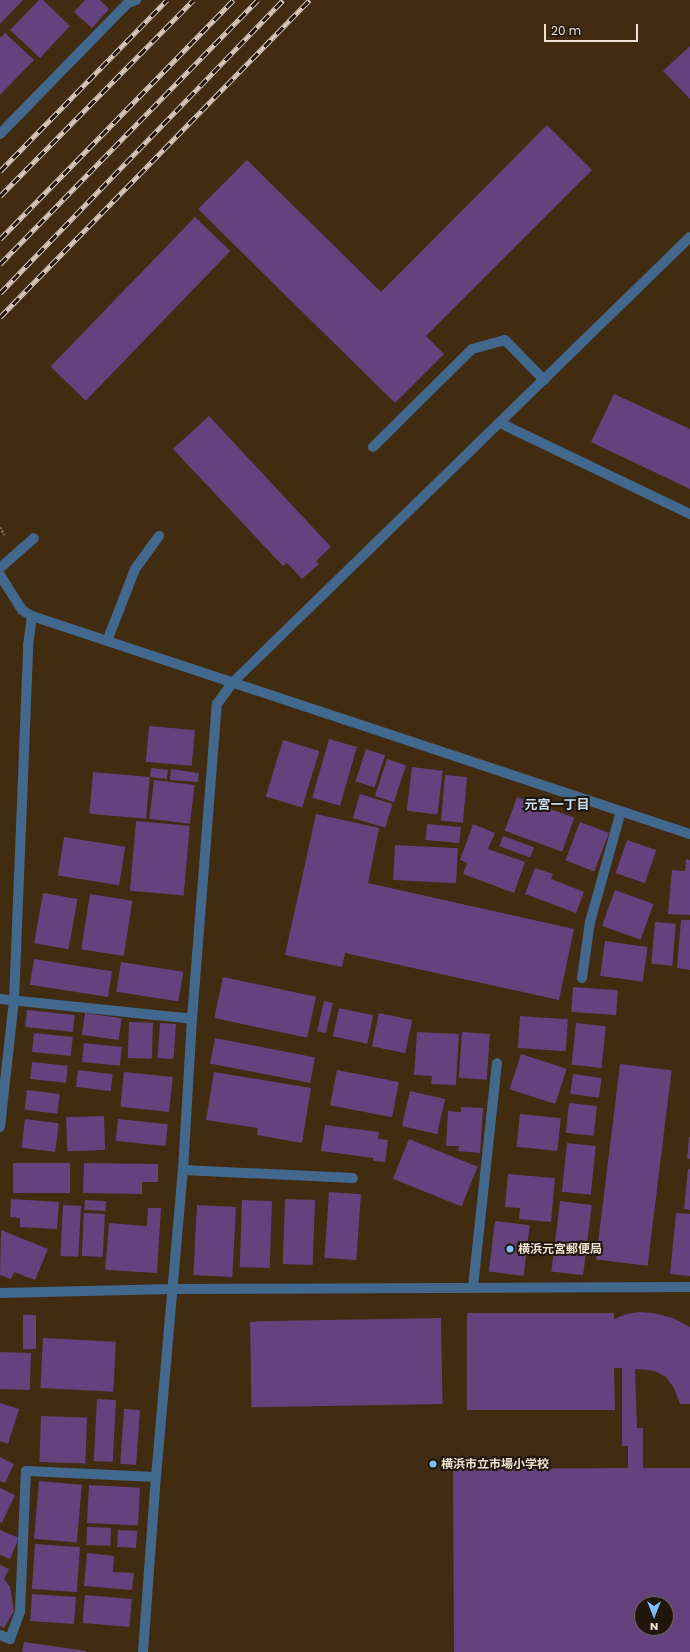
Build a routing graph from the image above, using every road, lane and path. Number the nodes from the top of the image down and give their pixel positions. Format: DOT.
graph roads {
  1 [pos="132,2"];
  2 [pos="1,132"];
  3 [pos="690,237"];
  4 [pos="544,380"];
  5 [pos="500,423"];
  6 [pos="373,447"];
  7 [pos="690,514"];
  8 [pos="159,536"];
  9 [pos="34,538"];
  10 [pos="0,568"];
  11 [pos="0,575"];
  12 [pos="32,616"];
  13 [pos="107,642"];
  14 [pos="232,683"];
  15 [pos="621,811"];
  16 [pos="690,834"];
  17 [pos="582,978"];
  18 [pos="0,1000"];
  19 [pos="14,1001"];
  20 [pos="192,1019"];
  21 [pos="497,1063"];
  22 [pos="0,1127"];
  23 [pos="183,1170"];
  24 [pos="353,1178"];
  25 [pos="473,1287"];
  26 [pos="690,1287"];
  27 [pos="173,1289"];
  28 [pos="0,1293"];
  29 [pos="156,1477"];
  30 [pos="0,1635"];
  31 [pos="144,1652"];
  1 -- 2 [label="street"];
  3 -- 4 [label="street"];
  4 -- 5 [label="street"];
  4 -- 6 [label="street"];
  5 -- 7 [label="street"];
  5 -- 14 [label="street"];
  8 -- 13 [label="street"];
  9 -- 10 [label="street"];
  11 -- 12 [label="street"];
  12 -- 13 [label="street"];
  12 -- 19 [label="street"];
  13 -- 14 [label="street"];
  14 -- 15 [label="street"];
  14 -- 20 [label="street"];
  15 -- 16 [label="street"];
  15 -- 17 [label="street"];
  18 -- 19 [label="street"];
  19 -- 20 [label="street"];
  19 -- 22 [label="street"];
  20 -- 23 [label="street"];
  21 -- 25 [label="street"];
  23 -- 24 [label="street"];
  23 -- 27 [label="street"];
  25 -- 26 [label="street"];
  25 -- 27 [label="street"];
  27 -- 28 [label="street"];
  27 -- 29 [label="street"];
  29 -- 30 [label="street"];
  29 -- 31 [label="street"];
}
